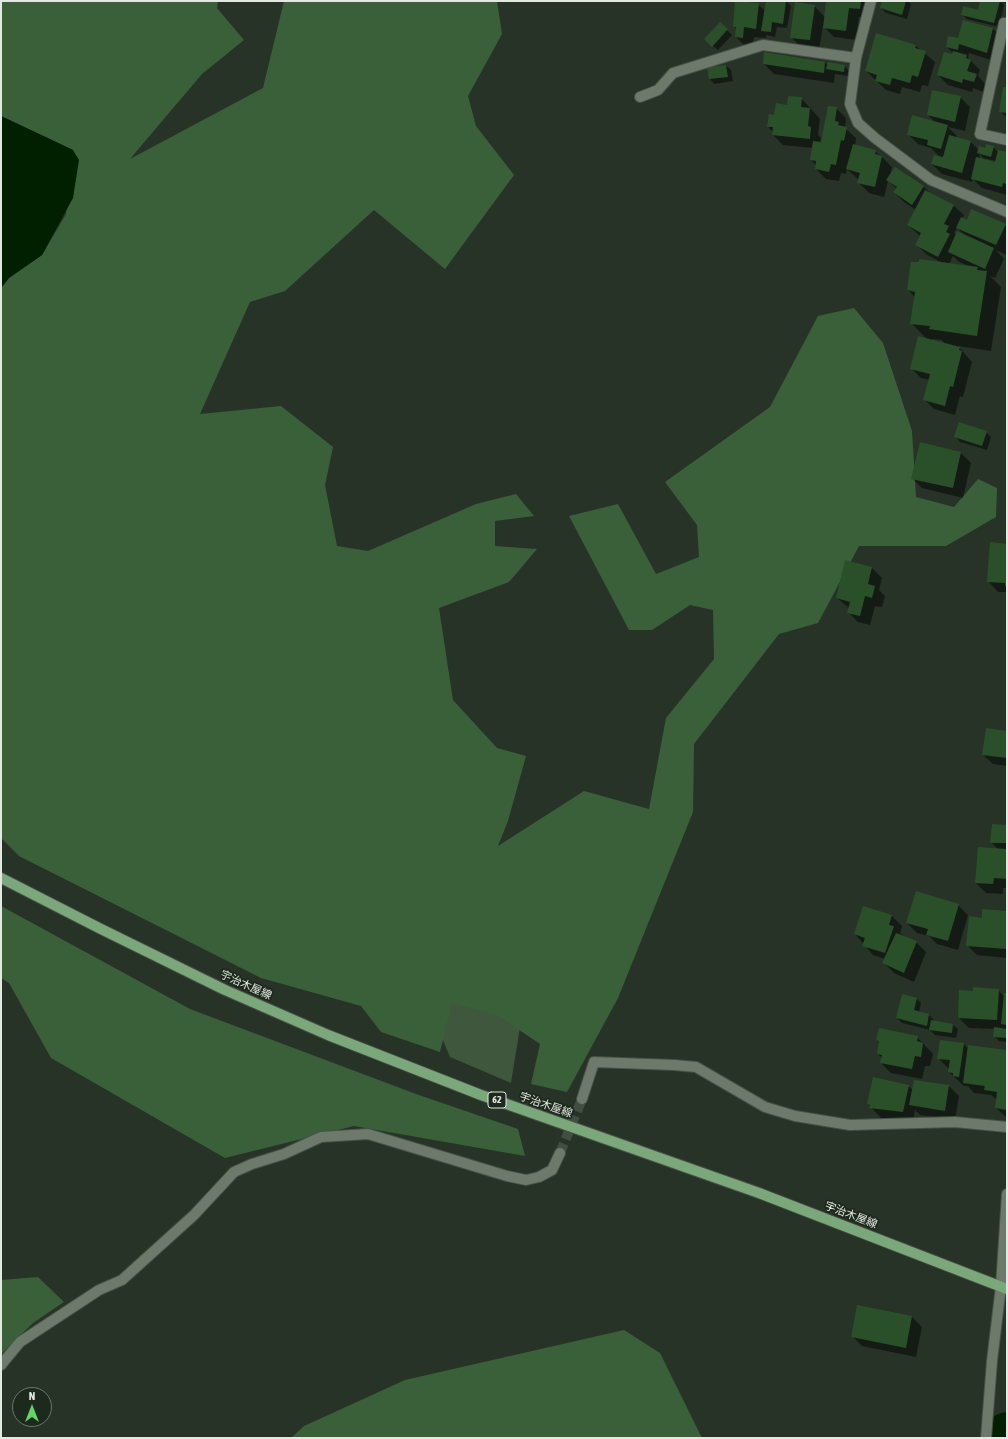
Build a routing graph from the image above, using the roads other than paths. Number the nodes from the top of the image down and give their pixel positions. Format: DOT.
graph roads {
  1 [pos="871,1"];
  2 [pos="1007,24"];
  3 [pos="856,58"];
  4 [pos="640,97"];
  5 [pos="1007,140"];
  6 [pos="1007,212"];
  7 [pos="1,878"];
  8 [pos="582,1099"];
  9 [pos="1007,1126"];
  10 [pos="560,1154"];
  11 [pos="1007,1194"];
  12 [pos="1004,1287"];
  13 [pos="1,1365"];
  14 [pos="986,1438"];
  1 -- 3 [label="street"];
  2 -- 5 [label="street"];
  3 -- 4 [label="street"];
  3 -- 6 [label="street"];
  7 -- 12 [label="main road, 宇治木屋線 / 62"];
  8 -- 9 [label="street"];
  10 -- 13 [label="street"];
  11 -- 12 [label="street"];
  12 -- 14 [label="street"];
}
